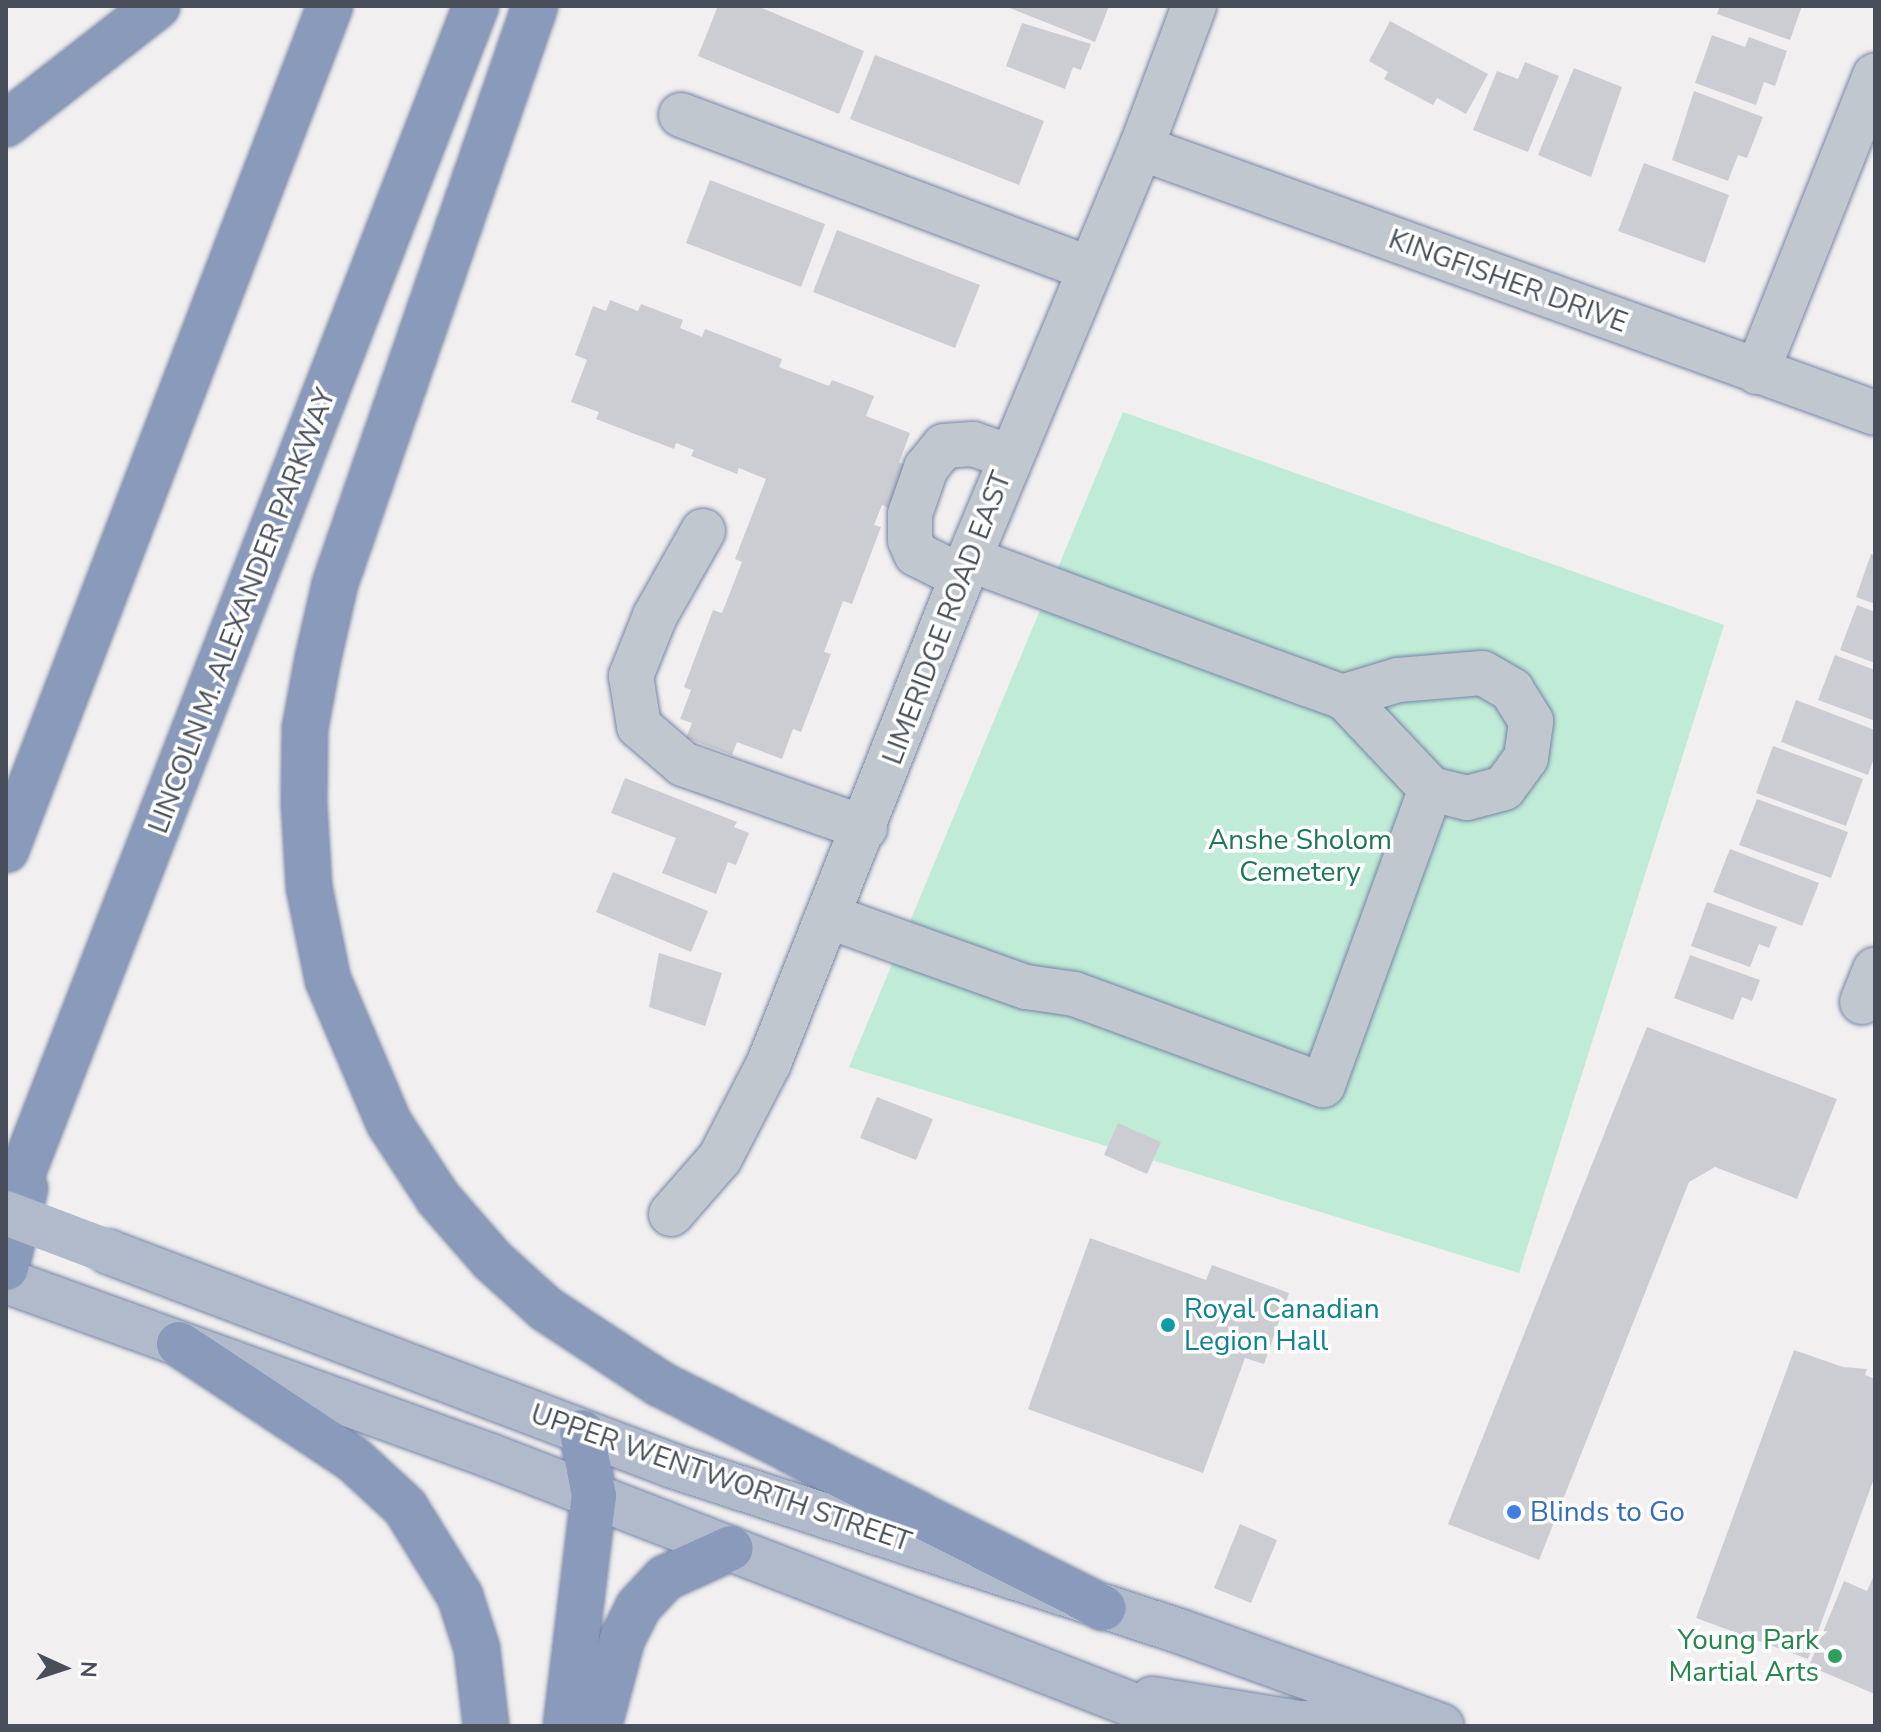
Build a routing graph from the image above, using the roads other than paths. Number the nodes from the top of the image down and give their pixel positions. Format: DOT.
graph roads {
  1 [pos="157,6"];
  2 [pos="330,6"];
  3 [pos="476,6"];
  4 [pos="535,6"];
  5 [pos="1194,6"];
  6 [pos="1875,76"];
  7 [pos="681,115"];
  8 [pos="6,124"];
  9 [pos="1141,148"];
  10 [pos="1088,268"];
  11 [pos="1757,372"];
  12 [pos="1875,413"];
  13 [pos="1010,457"];
  14 [pos="703,531"];
  15 [pos="965,568"];
  16 [pos="1342,697"];
  17 [pos="1431,789"];
  18 [pos="865,828"];
  19 [pos="6,850"];
  20 [pos="830,917"];
  21 [pos="37,1140"];
  22 [pos="6,1214"];
  23 [pos="671,1214"];
  24 [pos="6,1268"];
  25 [pos="6,1281"];
  26 [pos="179,1344"];
  27 [pos="582,1432"];
  28 [pos="594,1496"];
  29 [pos="731,1548"];
  30 [pos="1104,1608"];
  31 [pos="1091,1688"];
  32 [pos="1393,1708"];
  33 [pos="486,1726"];
  34 [pos="566,1726"];
  35 [pos="599,1726"];
  36 [pos="1187,1726"];
  37 [pos="1442,1726"];
  1 -- 8 [label="highway"];
  2 -- 19 [label="highway"];
  3 -- 21 [label="highway, LINCOLN M. ALEXANDER PARKWAY"];
  4 -- 30 [label="highway"];
  5 -- 9 [label="street, LIMERIDGE ROAD EAST"];
  6 -- 11 [label="street"];
  7 -- 10 [label="street"];
  9 -- 10 [label="street, LIMERIDGE ROAD EAST"];
  9 -- 11 [label="street, KINGFISHER DRIVE"];
  10 -- 13 [label="street, LIMERIDGE ROAD EAST"];
  11 -- 12 [label="street, KINGFISHER DRIVE"];
  13 -- 15 [label="street, LIMERIDGE ROAD EAST"];
  13 -- 15 [label="street"];
  14 -- 18 [label="street"];
  15 -- 16 [label="street"];
  15 -- 18 [label="street, LIMERIDGE ROAD EAST"];
  16 -- 17 [label="street"];
  16 -- 17 [label="street"];
  17 -- 20 [label="street"];
  18 -- 20 [label="street, LIMERIDGE ROAD EAST"];
  20 -- 23 [label="street, LIMERIDGE ROAD EAST"];
  21 -- 22 [label="highway, LINCOLN M. ALEXANDER PARKWAY"];
  21 -- 24 [label="highway"];
  22 -- 27 [label="main road, UPPER WENTWORTH STREET, bridge"];
  25 -- 26 [label="main road, UPPER WENTWORTH STREET"];
  26 -- 28 [label="main road, UPPER WENTWORTH STREET"];
  26 -- 33 [label="highway"];
  27 -- 28 [label="highway"];
  27 -- 30 [label="main road, UPPER WENTWORTH STREET"];
  28 -- 29 [label="main road, UPPER WENTWORTH STREET"];
  28 -- 34 [label="highway"];
  29 -- 31 [label="main road, UPPER WENTWORTH STREET"];
  29 -- 35 [label="highway"];
  30 -- 32 [label="main road, UPPER WENTWORTH STREET"];
  31 -- 32 [label="main road"];
  31 -- 36 [label="main road, UPPER WENTWORTH STREET"];
  32 -- 37 [label="main road, UPPER WENTWORTH STREET"];
}
